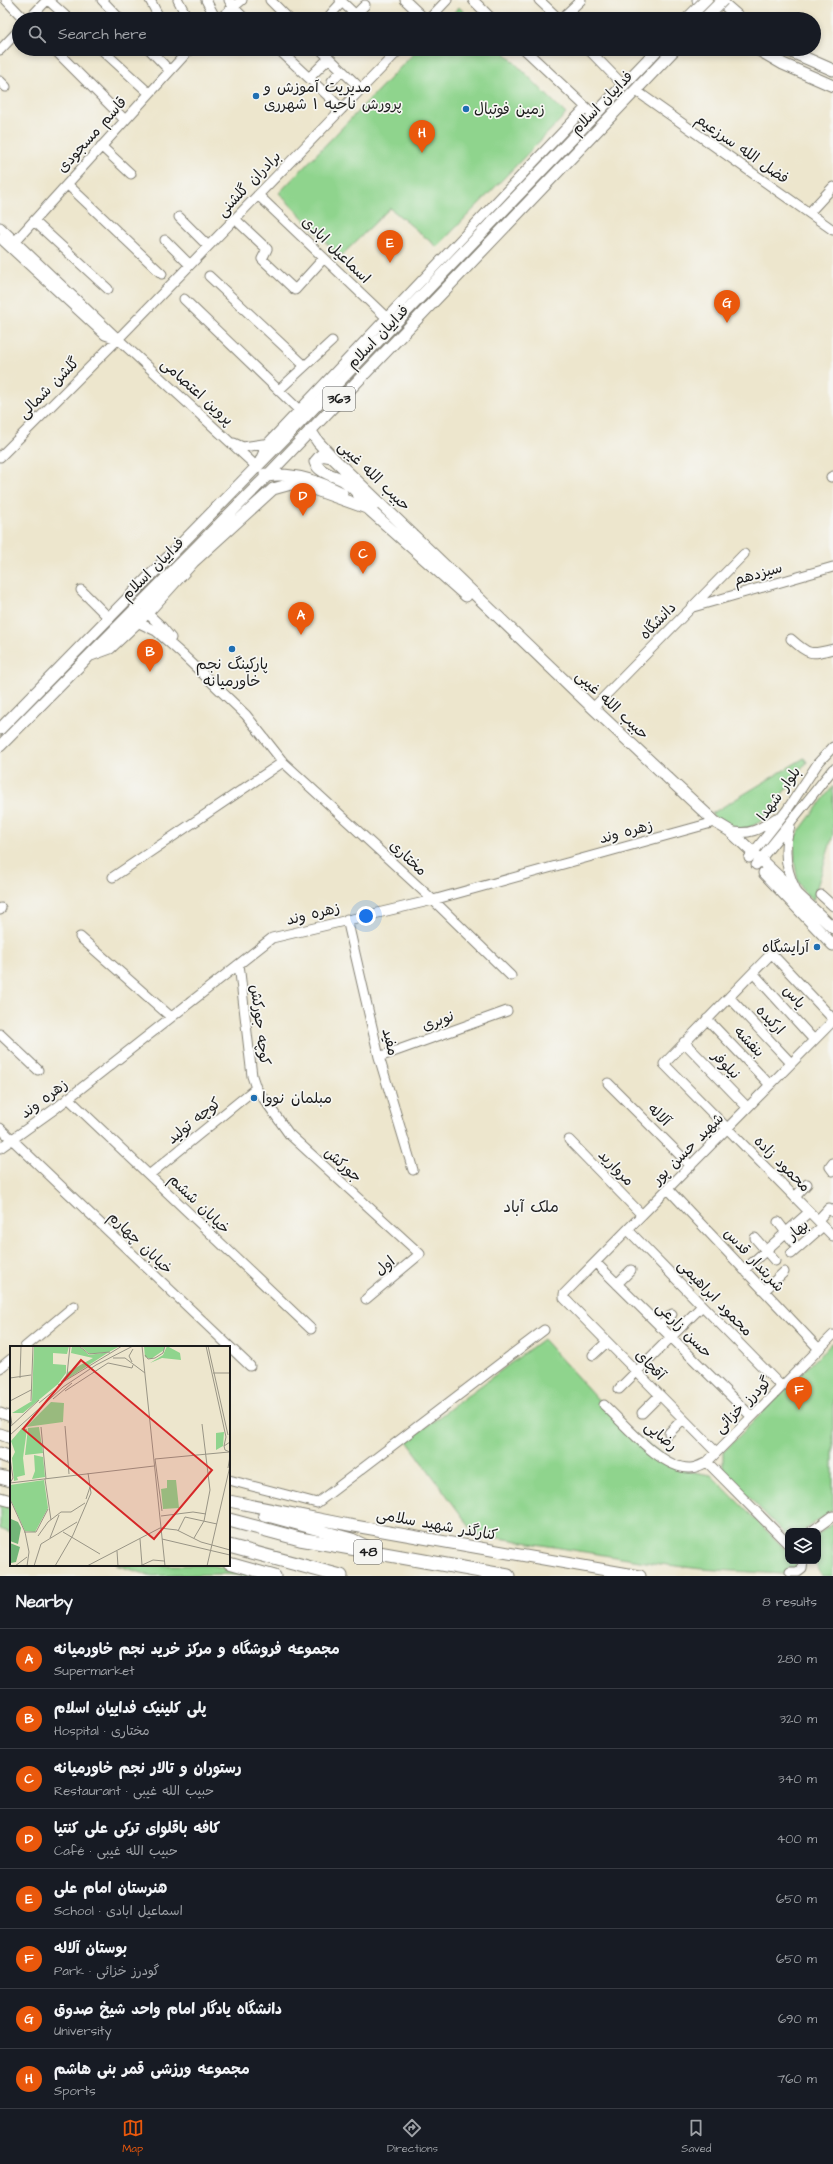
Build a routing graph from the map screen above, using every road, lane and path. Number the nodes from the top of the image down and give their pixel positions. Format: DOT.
graph roads {
  1 [pos="6,0"];
  2 [pos="48,0"];
  3 [pos="102,0"];
  4 [pos="150,0"];
  5 [pos="178,0"];
  6 [pos="206,0"];
  7 [pos="242,0"];
  8 [pos="270,0"];
  9 [pos="405,0"];
  10 [pos="447,0"];
  11 [pos="473,0"];
  12 [pos="539,0"];
  13 [pos="581,0"];
  14 [pos="698,0"];
  15 [pos="706,0"];
  16 [pos="719,0"];
  17 [pos="723,0"];
  18 [pos="341,1"];
  19 [pos="232,4"];
  20 [pos="365,5"];
  21 [pos="17,12"];
  22 [pos="36,12"];
  23 [pos="61,12"];
  24 [pos="113,12"];
  25 [pos="156,12"];
  26 [pos="184,12"];
  27 [pos="214,12"];
  28 [pos="225,12"];
  29 [pos="239,12"];
  30 [pos="282,12"];
  31 [pos="332,12"];
  32 [pos="350,12"];
  33 [pos="360,12"];
  34 [pos="418,12"];
  35 [pos="436,12"];
  36 [pos="485,12"];
  37 [pos="552,12"];
  38 [pos="568,12"];
  39 [pos="694,12"];
  40 [pos="709,12"];
  41 [pos="711,12"];
  42 [pos="733,12"];
  43 [pos="12,36"];
  44 [pos="1,46"];
  45 [pos="61,56"];
  46 [pos="109,56"];
  47 [pos="156,56"];
  48 [pos="285,56"];
  49 [pos="390,56"];
  50 [pos="531,56"];
  51 [pos="595,56"];
  52 [pos="651,56"];
  53 [pos="668,56"];
  54 [pos="769,56"];
  55 [pos="801,56"];
  56 [pos="182,58"];
  57 [pos="329,58"];
  58 [pos="169,70"];
  59 [pos="342,70"];
  60 [pos="833,70"];
  61 [pos="309,78"];
  62 [pos="332,81"];
  63 [pos="623,85"];
  64 [pos="833,86"];
  65 [pos="361,89"];
  66 [pos="635,90"];
  67 [pos="149,93"];
  68 [pos="342,109"];
  69 [pos="590,111"];
  70 [pos="124,120"];
  71 [pos="101,146"];
  72 [pos="131,174"];
  73 [pos="67,184"];
  74 [pos="833,187"];
  75 [pos="258,195"];
  76 [pos="809,213"];
  77 [pos="179,218"];
  78 [pos="235,219"];
  79 [pos="34,221"];
  80 [pos="0,227"];
  81 [pos="833,230"];
  82 [pos="0,238"];
  83 [pos="165,240"];
  84 [pos="13,244"];
  85 [pos="208,246"];
  86 [pos="324,258"];
  87 [pos="190,265"];
  88 [pos="162,274"];
  89 [pos="209,276"];
  90 [pos="108,289"];
  91 [pos="184,299"];
  92 [pos="386,317"];
  93 [pos="395,325"];
  94 [pos="118,339"];
  95 [pos="332,341"];
  96 [pos="305,366"];
  97 [pos="279,390"];
  98 [pos="299,410"];
  99 [pos="310,430"];
  100 [pos="284,440"];
  101 [pos="231,442"];
  102 [pos="267,444"];
  103 [pos="0,457"];
  104 [pos="332,457"];
  105 [pos="257,467"];
  106 [pos="267,476"];
  107 [pos="372,510"];
  108 [pos="744,554"];
  109 [pos="833,567"];
  110 [pos="81,590"];
  111 [pos="489,608"];
  112 [pos="691,608"];
  113 [pos="147,613"];
  114 [pos="109,618"];
  115 [pos="138,622"];
  116 [pos="791,639"];
  117 [pos="833,649"];
  118 [pos="182,654"];
  119 [pos="85,658"];
  120 [pos="593,708"];
  121 [pos="0,729"];
  122 [pos="0,746"];
  123 [pos="833,747"];
  124 [pos="283,762"];
  125 [pos="833,769"];
  126 [pos="787,810"];
  127 [pos="791,820"];
  128 [pos="715,822"];
  129 [pos="730,831"];
  130 [pos="755,859"];
  131 [pos="113,877"];
  132 [pos="821,894"];
  133 [pos="798,896"];
  134 [pos="434,900"];
  135 [pos="833,906"];
  136 [pos="347,920"];
  137 [pos="833,928"];
  138 [pos="80,937"];
  139 [pos="833,944"];
  140 [pos="239,964"];
  141 [pos="753,973"];
  142 [pos="511,976"];
  143 [pos="729,997"];
  144 [pos="507,1011"];
  145 [pos="172,1017"];
  146 [pos="707,1019"];
  147 [pos="833,1020"];
  148 [pos="0,1034"];
  149 [pos="814,1040"];
  150 [pos="684,1042"];
  151 [pos="379,1057"];
  152 [pos="791,1063"];
  153 [pos="38,1070"];
  154 [pos="608,1084"];
  155 [pos="770,1085"];
  156 [pos="256,1088"];
  157 [pos="68,1098"];
  158 [pos="748,1107"];
  159 [pos="0,1128"];
  160 [pos="727,1129"];
  161 [pos="12,1140"];
  162 [pos="569,1140"];
  163 [pos="0,1148"];
  164 [pos="691,1166"];
  165 [pos="413,1170"];
  166 [pos="149,1175"];
  167 [pos="807,1184"];
  168 [pos="668,1189"];
  169 [pos="794,1197"];
  170 [pos="809,1212"];
  171 [pos="833,1212"];
  172 [pos="642,1215"];
  173 [pos="778,1222"];
  174 [pos="820,1223"];
  175 [pos="628,1230"];
  176 [pos="786,1233"];
  177 [pos="833,1236"];
  178 [pos="755,1238"];
  179 [pos="794,1244"];
  180 [pos="767,1251"];
  181 [pos="420,1254"];
  182 [pos="791,1254"];
  183 [pos="775,1261"];
  184 [pos="596,1263"];
  185 [pos="631,1270"];
  186 [pos="744,1270"];
  187 [pos="784,1272"];
  188 [pos="618,1284"];
  189 [pos="764,1291"];
  190 [pos="564,1296"];
  191 [pos="366,1299"];
  192 [pos="74,1306"];
  193 [pos="702,1306"];
  194 [pos="672,1314"];
  195 [pos="660,1327"];
  196 [pos="311,1329"];
  197 [pos="544,1330"];
  198 [pos="833,1335"];
  199 [pos="671,1337"];
  200 [pos="607,1342"];
  201 [pos="26,1346"];
  202 [pos="229,1346"];
  203 [pos="230,1347"];
  204 [pos="819,1349"];
  205 [pos="593,1355"];
  206 [pos="10,1360"];
  207 [pos="250,1366"];
  208 [pos="0,1368"];
  209 [pos="636,1371"];
  210 [pos="781,1386"];
  211 [pos="619,1388"];
  212 [pos="660,1395"];
  213 [pos="604,1405"];
  214 [pos="0,1413"];
  215 [pos="642,1413"];
  216 [pos="752,1416"];
  217 [pos="10,1417"];
  218 [pos="683,1419"];
  219 [pos="669,1433"];
  220 [pos="0,1434"];
  221 [pos="10,1438"];
  222 [pos="716,1452"];
  223 [pos="0,1454"];
  224 [pos="10,1458"];
  225 [pos="707,1462"];
  226 [pos="0,1477"];
  227 [pos="10,1480"];
  228 [pos="230,1480"];
  229 [pos="0,1498"];
  230 [pos="10,1501"];
  231 [pos="230,1501"];
  232 [pos="230,1504"];
  233 [pos="833,1516"];
  234 [pos="230,1520"];
  235 [pos="816,1528"];
  236 [pos="785,1541"];
  237 [pos="230,1546"];
  238 [pos="386,1555"];
  239 [pos="230,1563"];
  240 [pos="803,1564"];
  241 [pos="790,1572"];
  242 [pos="275,1576"];
  243 [pos="341,1576"];
  244 [pos="508,1576"];
  245 [pos="640,1576"];
  1 -- 21 [label="street"];
  2 -- 22 [label="street"];
  2 -- 23 [label="street"];
  3 -- 24 [label="street"];
  4 -- 25 [label="street"];
  5 -- 26 [label="street"];
  6 -- 27 [label="street"];
  7 -- 19 [label="street"];
  8 -- 30 [label="street"];
  9 -- 34 [label="street"];
  10 -- 35 [label="street"];
  11 -- 36 [label="street"];
  12 -- 37 [label="street"];
  13 -- 38 [label="street"];
  14 -- 40 [label="main road"];
  15 -- 39 [label="main road, bridge"];
  16 -- 42 [label="main road"];
  17 -- 41 [label="main road, bridge"];
  18 -- 31 [label="street"];
  18 -- 32 [label="street"];
  19 -- 28 [label="street"];
  19 -- 29 [label="street"];
  20 -- 33 [label="street"];
  43 -- 44 [label="street"];
  45 -- 70 [label="street"];
  46 -- 67 [label="street"];
  47 -- 58 [label="street"];
  48 -- 61 [label="street"];
  49 -- 65 [label="street, برادران گلشنی"];
  50 -- 69 [label="street"];
  51 -- 63 [label="street"];
  52 -- 63 [label="main road, فداییان اسلام / 363"];
  53 -- 66 [label="main road, فداییان اسلام / 363"];
  54 -- 64 [label="main road"];
  55 -- 60 [label="main road"];
  56 -- 58 [label="street, قاسم مسجودی"];
  57 -- 59 [label="street"];
  57 -- 61 [label="street"];
  58 -- 67 [label="street, قاسم مسجودی"];
  59 -- 62 [label="street"];
  59 -- 65 [label="street"];
  61 -- 68 [label="street"];
  63 -- 69 [label="main road, فداییان اسلام / 363"];
  65 -- 68 [label="street, برادران گلشنی"];
  66 -- 76 [label="street, فضل الله سرزعیم"];
  66 -- 99 [label="main road, فداییان اسلام / 363"];
  67 -- 70 [label="street, قاسم مسجودی"];
  68 -- 75 [label="street, برادران گلشنی"];
  69 -- 92 [label="street"];
  69 -- 93 [label="main road, فداییان اسلام / 363"];
  70 -- 71 [label="street, قاسم مسجودی"];
  71 -- 72 [label="street"];
  71 -- 73 [label="street, قاسم مسجودی"];
  73 -- 79 [label="street, قاسم مسجودی"];
  73 -- 88 [label="street"];
  74 -- 76 [label="street"];
  75 -- 78 [label="street, برادران گلشنی"];
  75 -- 86 [label="street, اسماعیل ابادی"];
  76 -- 81 [label="street, فضل الله سرزعیم"];
  77 -- 85 [label="street"];
  78 -- 85 [label="street, برادران گلشنی"];
  78 -- 86 [label="street"];
  79 -- 84 [label="street, قاسم مسجودی"];
  79 -- 90 [label="street"];
  80 -- 84 [label="street, پروین اعتصامی"];
  82 -- 84 [label="street, پروین اعتصامی"];
  83 -- 87 [label="street"];
  84 -- 94 [label="street, پروین اعتصامی"];
  85 -- 87 [label="street, برادران گلشنی"];
  86 -- 92 [label="street, اسماعیل ابادی"];
  87 -- 94 [label="street, برادران گلشنی"];
  89 -- 96 [label="street"];
  91 -- 97 [label="street"];
  92 -- 93 [label="street, اسماعیل ابادی"];
  92 -- 98 [label="street"];
  93 -- 100 [label="main road, فداییان اسلام / 363"];
  94 -- 101 [label="street, پروین اعتصامی"];
  94 -- 103 [label="street, گلشن شمالی"];
  95 -- 96 [label="street"];
  96 -- 97 [label="street"];
  97 -- 98 [label="street"];
  98 -- 102 [label="street"];
  99 -- 104 [label="main road, حبیب الله غیبی"];
  99 -- 106 [label="main road, فداییان اسلام / 363"];
  100 -- 102 [label="street"];
  100 -- 105 [label="main road, فداییان اسلام / 363"];
  101 -- 102 [label="street"];
  101 -- 105 [label="street, پروین اعتصامی"];
  102 -- 105 [label="street"];
  104 -- 107 [label="main road"];
  104 -- 111 [label="main road, حبیب الله غیبی"];
  105 -- 106 [label="main road"];
  105 -- 114 [label="main road, فداییان اسلام / 363"];
  106 -- 107 [label="main road, حبیب الله غیبی"];
  106 -- 119 [label="main road, فداییان اسلام / 363"];
  107 -- 111 [label="main road, حبیب الله غیبی"];
  107 -- 113 [label="main road"];
  108 -- 112 [label="street, دانشگاه"];
  109 -- 112 [label="street, سیزدهم"];
  110 -- 114 [label="street"];
  111 -- 120 [label="main road, حبیب الله غیبی"];
  112 -- 120 [label="street, دانشگاه"];
  113 -- 115 [label="main road"];
  113 -- 118 [label="street, مختاری"];
  114 -- 121 [label="main road, فداییان اسلام / 363"];
  115 -- 118 [label="street, مختاری"];
  115 -- 119 [label="main road"];
  116 -- 117 [label="street"];
  118 -- 124 [label="street, مختاری"];
  119 -- 122 [label="main road, فداییان اسلام / 363"];
  120 -- 128 [label="main road, حبیب الله غیبی"];
  123 -- 126 [label="street, بلوار شهدا"];
  124 -- 131 [label="street"];
  124 -- 134 [label="street, مختاری"];
  125 -- 127 [label="street, بلوار شهدا"];
  126 -- 129 [label="street"];
  126 -- 130 [label="street, بلوار شهدا"];
  127 -- 130 [label="street, بلوار شهدا"];
  127 -- 133 [label="street"];
  128 -- 129 [label="main road, حبیب الله غیبی"];
  128 -- 130 [label="main road, حبیب الله غیبی"];
  128 -- 134 [label="street, زهره وند"];
  129 -- 130 [label="main road, حبیب الله غیبی"];
  130 -- 133 [label="main road, حبیب الله غیبی"];
  130 -- 139 [label="main road, حبیب الله غیبی"];
  132 -- 135 [label="street"];
  133 -- 137 [label="main road, حبیب الله غیبی"];
  134 -- 136 [label="street, زهره وند"];
  134 -- 142 [label="street, مختاری"];
  136 -- 140 [label="street, زهره وند"];
  136 -- 151 [label="street, مفید"];
  138 -- 145 [label="street"];
  140 -- 145 [label="street, زهره وند"];
  140 -- 156 [label="street, کوچه جورکش"];
  141 -- 143 [label="street"];
  141 -- 147 [label="street"];
  141 -- 149 [label="street, یاس"];
  143 -- 146 [label="street"];
  143 -- 152 [label="street, ارکیده"];
  144 -- 151 [label="street, نوبری"];
  145 -- 157 [label="street, زهره وند"];
  146 -- 150 [label="street"];
  146 -- 155 [label="street, بنفشه"];
  147 -- 149 [label="street, شهید حسن پور"];
  148 -- 153 [label="street"];
  149 -- 152 [label="street, شهید حسن پور"];
  150 -- 158 [label="street, نیلوفر"];
  150 -- 160 [label="street, محمود زاده"];
  151 -- 165 [label="street, مفید"];
  152 -- 155 [label="street, شهید حسن پور"];
  154 -- 164 [label="street, آلاله"];
  155 -- 158 [label="street, شهید حسن پور"];
  156 -- 166 [label="street, کوچه تولید"];
  156 -- 181 [label="street, جورکش"];
  157 -- 161 [label="street, زهره وند"];
  157 -- 166 [label="street, خیابان ششم"];
  158 -- 160 [label="street, شهید حسن پور"];
  159 -- 161 [label="street, خیابان چهارم"];
  160 -- 164 [label="street, شهید حسن پور"];
  160 -- 169 [label="street, محمود زاده"];
  161 -- 163 [label="street, زهره وند"];
  161 -- 202 [label="street, خیابان چهارم"];
  162 -- 172 [label="street, مروارید"];
  164 -- 168 [label="street, شهید حسن پور"];
  166 -- 196 [label="street, خیابان ششم"];
  167 -- 169 [label="street"];
  168 -- 172 [label="street, شهید حسن پور"];
  168 -- 186 [label="street, شربتدار قدس"];
  169 -- 170 [label="street, محمود زاده"];
  170 -- 174 [label="street, محمود زاده"];
  170 -- 176 [label="street"];
  171 -- 174 [label="street, بهار"];
  172 -- 175 [label="street, شهید حسن پور"];
  173 -- 176 [label="street"];
  174 -- 177 [label="street, محمود زاده"];
  174 -- 182 [label="street, بهار"];
  175 -- 184 [label="street, شهید حسن پور"];
  175 -- 193 [label="street, محمود ابراهیمی"];
  176 -- 179 [label="street"];
  176 -- 180 [label="street"];
  178 -- 180 [label="street"];
  180 -- 183 [label="street"];
  180 -- 186 [label="street"];
  181 -- 191 [label="street, اول"];
  184 -- 188 [label="street, حسن زارعی"];
  184 -- 190 [label="street, شهید حسن پور"];
  185 -- 188 [label="street"];
  186 -- 189 [label="street, شربتدار قدس"];
  187 -- 189 [label="street"];
  188 -- 195 [label="street, حسن زارعی"];
  189 -- 204 [label="street, شربتدار قدس"];
  190 -- 200 [label="street, آقچای"];
  192 -- 201 [label="street"];
  193 -- 199 [label="street"];
  193 -- 210 [label="street, محمود ابراهیمی"];
  194 -- 195 [label="street"];
  195 -- 199 [label="street, حسن زارعی"];
  197 -- 228 [label="street"];
  198 -- 204 [label="street, گودرز خزائی"];
  199 -- 209 [label="street"];
  199 -- 216 [label="street, حسن زارعی"];
  200 -- 205 [label="street"];
  200 -- 209 [label="street, آقچای"];
  203 -- 207 [label="street, خیابان چهارم"];
  204 -- 210 [label="street, گودرز خزائی"];
  206 -- 208 [label="street"];
  209 -- 211 [label="street"];
  209 -- 212 [label="street, آقچای"];
  210 -- 216 [label="street, گودرز خزائی"];
  212 -- 215 [label="street"];
  212 -- 218 [label="street, آقچای"];
  213 -- 225 [label="street, رضایی"];
  214 -- 217 [label="street"];
  216 -- 222 [label="street, گودرز خزائی"];
  218 -- 219 [label="street"];
  218 -- 222 [label="street, آقچای"];
  220 -- 221 [label="main road"];
  222 -- 225 [label="street, گودرز خزائی"];
  223 -- 224 [label="highway"];
  225 -- 236 [label="street"];
  226 -- 227 [label="highway"];
  229 -- 230 [label="main road"];
  231 -- 245 [label="main road, کنارگذر شهید سلامی"];
  232 -- 238 [label="main road"];
  233 -- 235 [label="street"];
  234 -- 238 [label="highway, 48"];
  237 -- 243 [label="highway, 48"];
  238 -- 244 [label="highway, 48"];
  239 -- 242 [label="main road"];
  240 -- 241 [label="street"];
}
